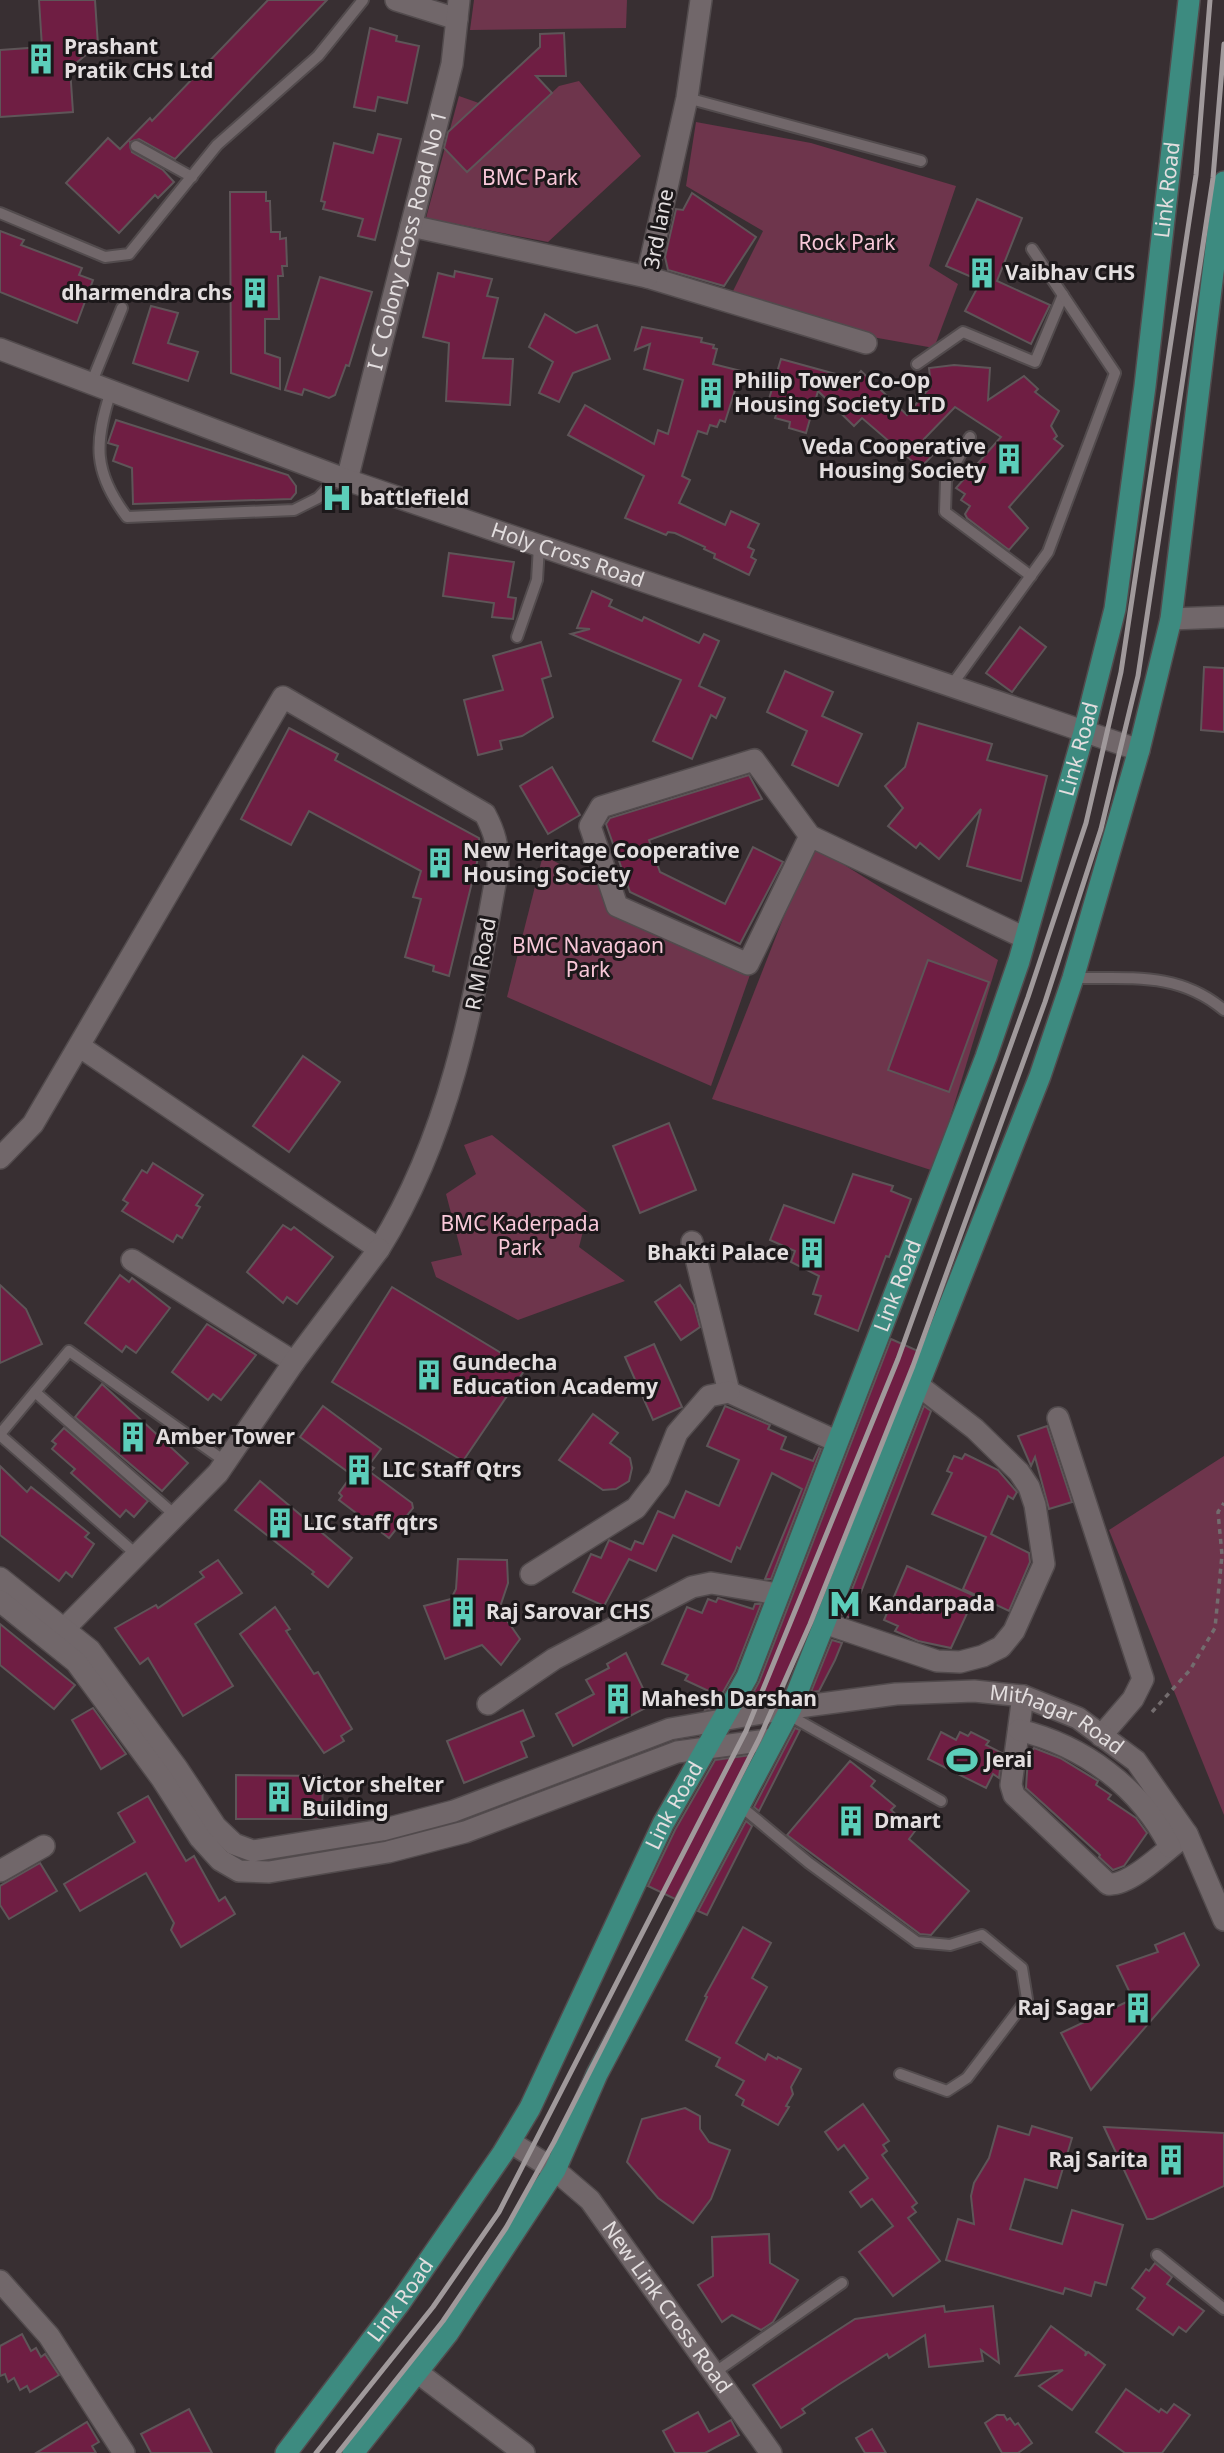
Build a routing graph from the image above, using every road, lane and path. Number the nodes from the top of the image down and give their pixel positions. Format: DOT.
graph roads {
  1 [pos="363,0"];
  2 [pos="396,0"];
  3 [pos="701,0"];
  4 [pos="1189,0"];
  5 [pos="458,9"];
  6 [pos="687,98"];
  7 [pos="136,146"];
  8 [pos="921,161"];
  9 [pos="192,177"];
  10 [pos="1224,182"];
  11 [pos="0,213"];
  12 [pos="411,226"];
  13 [pos="1032,249"];
  14 [pos="647,277"];
  15 [pos="1217,286"];
  16 [pos="1063,295"];
  17 [pos="122,308"];
  18 [pos="866,343"];
  19 [pos="0,349"];
  20 [pos="917,364"];
  21 [pos="101,387"];
  22 [pos="970,437"];
  23 [pos="343,478"];
  24 [pos="539,546"];
  25 [pos="1031,576"];
  26 [pos="1224,617"];
  27 [pos="1171,619"];
  28 [pos="517,637"];
  29 [pos="951,686"];
  30 [pos="1084,732"];
  31 [pos="1139,750"];
  32 [pos="810,836"];
  33 [pos="1025,938"];
  34 [pos="1073,978"];
  35 [pos="1224,1010"];
  36 [pos="79,1046"];
  37 [pos="0,1158"];
  38 [pos="692,1242"];
  39 [pos="379,1249"];
  40 [pos="132,1260"];
  41 [pos="294,1362"];
  42 [pos="918,1385"];
  43 [pos="35,1392"];
  44 [pos="729,1392"];
  45 [pos="1058,1418"];
  46 [pos="0,1434"];
  47 [pos="836,1441"];
  48 [pos="226,1462"];
  49 [pos="1224,1503"];
  50 [pos="176,1516"];
  51 [pos="137,1555"];
  52 [pos="531,1574"];
  53 [pos="0,1578"];
  54 [pos="778,1594"];
  55 [pos="0,1601"];
  56 [pos="824,1623"];
  57 [pos="64,1629"];
  58 [pos="1023,1696"];
  59 [pos="488,1704"];
  60 [pos="789,1711"];
  61 [pos="724,1717"];
  62 [pos="1143,1718"];
  63 [pos="1019,1730"];
  64 [pos="1101,1736"];
  65 [pos="774,1740"];
  66 [pos="707,1748"];
  67 [pos="941,1801"];
  68 [pos="738,1804"];
  69 [pos="1178,1841"];
  70 [pos="44,1846"];
  71 [pos="0,1871"];
  72 [pos="1224,1920"];
  73 [pos="900,2074"];
  74 [pos="510,2142"];
  75 [pos="555,2170"];
  76 [pos="1157,2255"];
  77 [pos="0,2281"];
  78 [pos="842,2283"];
  79 [pos="1224,2309"];
  80 [pos="417,2372"];
  81 [pos="714,2373"];
  82 [pos="124,2453"];
  83 [pos="286,2453"];
  84 [pos="353,2453"];
  85 [pos="524,2453"];
  86 [pos="771,2453"];
  1 -- 9 [label="lane"];
  2 -- 5 [label="street"];
  3 -- 6 [label="street, 3rd lane"];
  4 -- 30 [label="main road, Link Road"];
  5 -- 12 [label="street, I C Colony Cross Road No 1"];
  6 -- 8 [label="lane"];
  6 -- 14 [label="street, 3rd lane"];
  7 -- 9 [label="lane"];
  9 -- 11 [label="lane"];
  10 -- 15 [label="main road"];
  12 -- 14 [label="street"];
  12 -- 23 [label="street, I C Colony Cross Road No 1"];
  13 -- 16 [label="lane"];
  14 -- 18 [label="street, 3rd lane"];
  15 -- 27 [label="main road"];
  16 -- 20 [label="lane"];
  16 -- 25 [label="lane"];
  17 -- 21 [label="lane"];
  19 -- 21 [label="street, Holy Cross Road"];
  21 -- 23 [label="street, Holy Cross Road"];
  21 -- 23 [label="lane"];
  22 -- 25 [label="lane"];
  23 -- 24 [label="street, Holy Cross Road"];
  24 -- 28 [label="lane"];
  24 -- 29 [label="street, Holy Cross Road"];
  25 -- 29 [label="lane"];
  26 -- 27 [label="street"];
  27 -- 31 [label="main road"];
  29 -- 30 [label="street, Holy Cross Road"];
  30 -- 31 [label="street, Holy Cross Road"];
  30 -- 33 [label="main road, Link Road"];
  31 -- 34 [label="main road"];
  32 -- 32 [label="street"];
  32 -- 33 [label="street"];
  33 -- 47 [label="main road, Link Road"];
  34 -- 35 [label="lane"];
  34 -- 42 [label="main road"];
  36 -- 37 [label="street, R M Road"];
  36 -- 39 [label="street"];
  36 -- 39 [label="street, R M Road"];
  38 -- 44 [label="street"];
  39 -- 41 [label="street"];
  40 -- 41 [label="street"];
  41 -- 48 [label="street"];
  42 -- 56 [label="main road"];
  42 -- 56 [label="street"];
  43 -- 46 [label="lane"];
  43 -- 48 [label="lane"];
  43 -- 50 [label="lane"];
  44 -- 47 [label="street"];
  44 -- 52 [label="street"];
  45 -- 64 [label="street"];
  46 -- 51 [label="lane"];
  47 -- 54 [label="main road, Link Road"];
  48 -- 50 [label="street"];
  49 -- 62 [label="path"];
  50 -- 51 [label="street"];
  51 -- 57 [label="street"];
  53 -- 57 [label="street, Mithagar Road"];
  54 -- 59 [label="street"];
  54 -- 61 [label="main road, Link Road"];
  55 -- 66 [label="street"];
  56 -- 60 [label="main road"];
  57 -- 61 [label="street, Mithagar Road"];
  58 -- 60 [label="street, Mithagar Road"];
  58 -- 63 [label="street"];
  58 -- 64 [label="street, Mithagar Road"];
  60 -- 61 [label="street, Mithagar Road"];
  60 -- 65 [label="main road"];
  60 -- 67 [label="lane"];
  61 -- 66 [label="main road, Link Road"];
  63 -- 69 [label="street"];
  63 -- 69 [label="street"];
  64 -- 69 [label="street, Mithagar Road"];
  65 -- 66 [label="street"];
  65 -- 68 [label="main road"];
  66 -- 74 [label="main road, Link Road"];
  68 -- 73 [label="lane"];
  68 -- 75 [label="main road"];
  69 -- 72 [label="street, Mithagar Road"];
  70 -- 71 [label="street"];
  74 -- 75 [label="street, New Link Cross Road"];
  74 -- 83 [label="main road, Link Road"];
  75 -- 80 [label="main road"];
  75 -- 81 [label="street, New Link Cross Road"];
  76 -- 79 [label="lane"];
  77 -- 82 [label="street"];
  78 -- 81 [label="lane"];
  80 -- 84 [label="main road"];
  80 -- 85 [label="street"];
  81 -- 86 [label="street, New Link Cross Road"];
}
